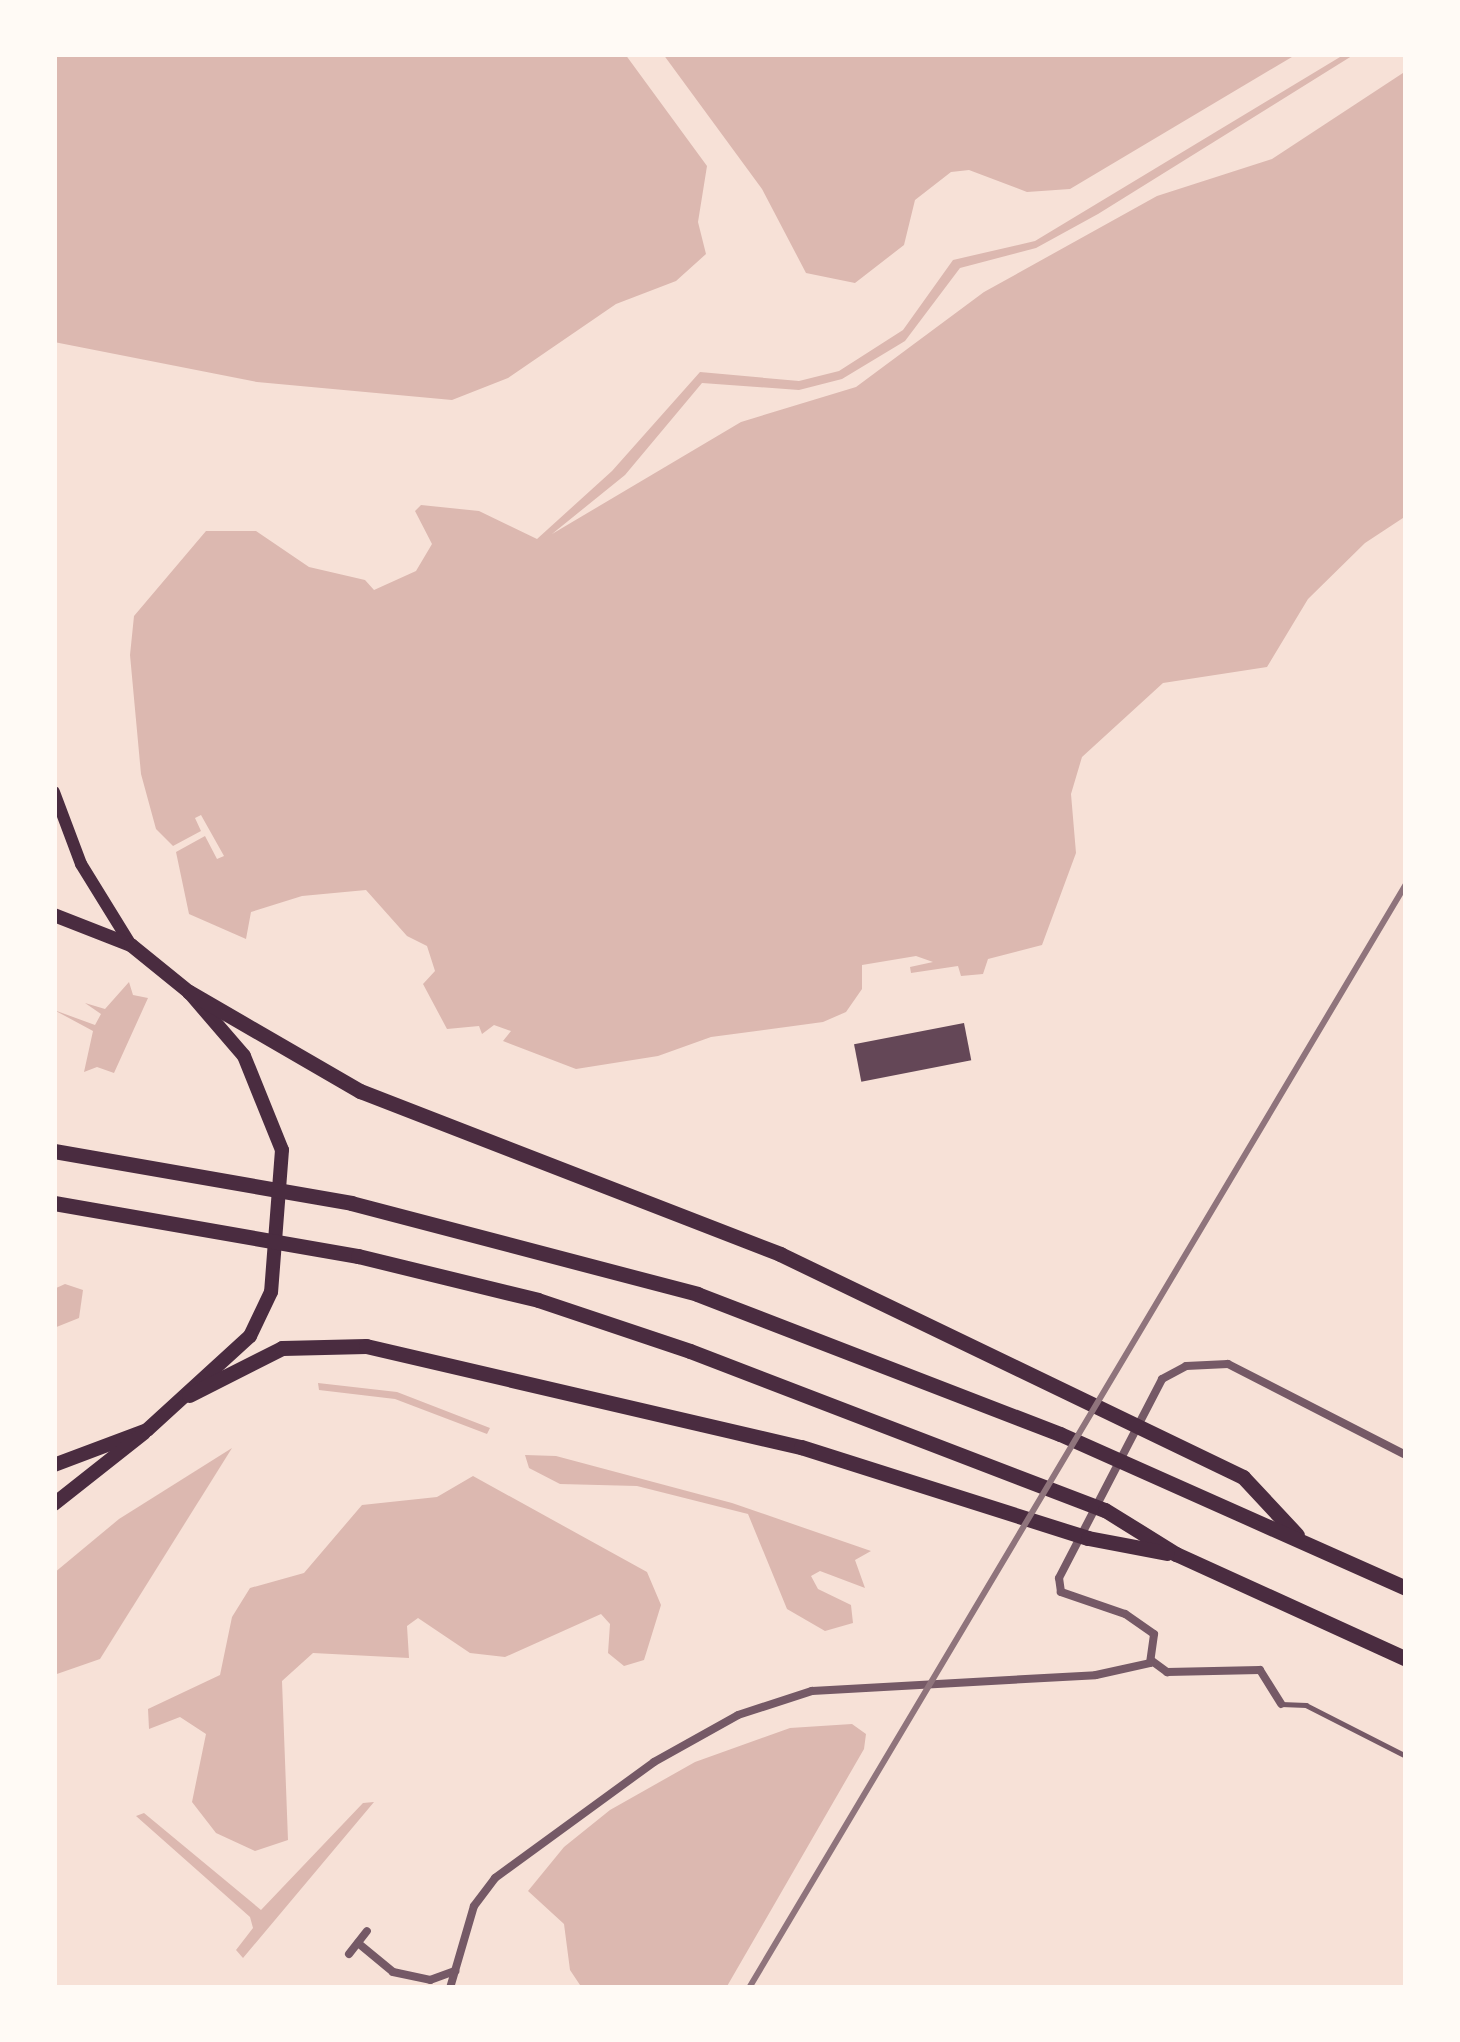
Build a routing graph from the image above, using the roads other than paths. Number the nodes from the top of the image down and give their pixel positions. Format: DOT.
graph roads {
  1 [pos="54,792"];
  2 [pos="54,915"];
  3 [pos="131,945"];
  4 [pos="189,992"];
  5 [pos="54,1151"];
  6 [pos="54,1203"];
  7 [pos="189,1395"];
  8 [pos="147,1430"];
  9 [pos="1406,1455"];
  10 [pos="54,1465"];
  11 [pos="54,1504"];
  12 [pos="1303,1542"];
  13 [pos="1176,1554"];
  14 [pos="1406,1588"];
  15 [pos="1406,1659"];
  16 [pos="1152,1661"];
  17 [pos="1281,1704"];
  18 [pos="1406,1756"];
  19 [pos="367,1931"];
  20 [pos="358,1943"];
  21 [pos="349,1954"];
  22 [pos="455,1971"];
  23 [pos="451,1988"];
  1 -- 3 [label="main road"];
  2 -- 3 [label="highway"];
  3 -- 4 [label="highway"];
  4 -- 7 [label="highway"];
  4 -- 12 [label="highway"];
  5 -- 12 [label="highway"];
  6 -- 13 [label="highway"];
  7 -- 8 [label="highway"];
  7 -- 13 [label="highway"];
  8 -- 10 [label="highway"];
  8 -- 11 [label="highway"];
  9 -- 16 [label="street"];
  12 -- 14 [label="highway"];
  13 -- 15 [label="highway"];
  16 -- 17 [label="street"];
  16 -- 22 [label="street"];
  17 -- 18 [label="lane"];
  19 -- 20 [label="street"];
  20 -- 21 [label="street"];
  20 -- 22 [label="street"];
  22 -- 23 [label="street"];
}
